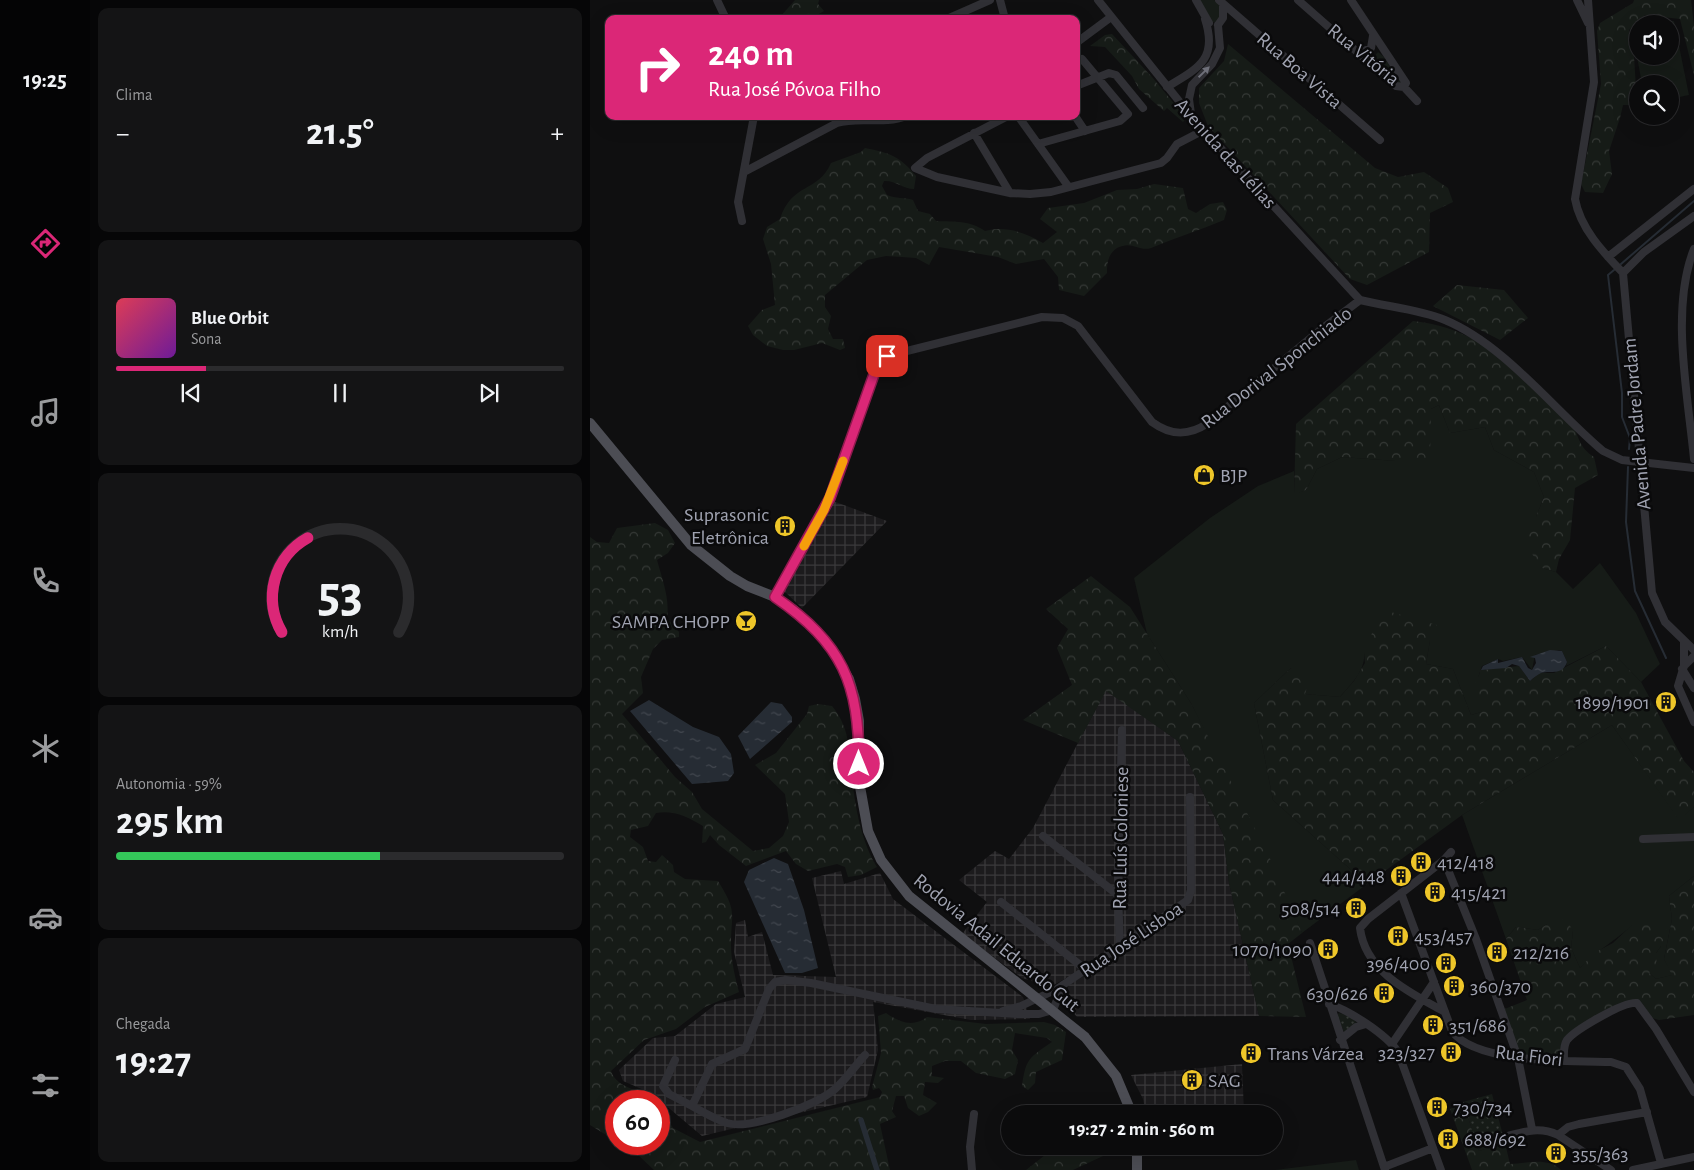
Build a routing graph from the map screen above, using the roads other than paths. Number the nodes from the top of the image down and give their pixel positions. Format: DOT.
graph roads {
  1 [pos="717,0"];
  2 [pos="990,0"];
  3 [pos="1001,0"];
  4 [pos="1098,0"];
  5 [pos="1196,0"];
  6 [pos="1298,0"];
  7 [pos="1350,0"];
  8 [pos="1577,0"];
  9 [pos="1588,0"];
  10 [pos="1221,2"];
  11 [pos="724,15"];
  12 [pos="956,15"];
  13 [pos="1004,15"];
  14 [pos="1112,17"];
  15 [pos="1205,19"];
  16 [pos="1218,25"];
  17 [pos="1590,27"];
  18 [pos="1373,36"];
  19 [pos="1080,41"];
  20 [pos="1360,53"];
  21 [pos="1082,59"];
  22 [pos="1098,77"];
  23 [pos="1080,84"];
  24 [pos="1405,86"];
  25 [pos="1167,87"];
  26 [pos="1417,101"];
  27 [pos="1143,108"];
  28 [pos="1191,116"];
  29 [pos="753,120"];
  30 [pos="848,120"];
  31 [pos="1000,120"];
  32 [pos="1021,120"];
  33 [pos="1077,120"];
  34 [pos="1204,130"];
  35 [pos="1084,131"];
  36 [pos="974,133"];
  37 [pos="1380,140"];
  38 [pos="1038,144"];
  39 [pos="744,172"];
  40 [pos="1068,186"];
  41 [pos="1694,189"];
  42 [pos="1010,193"];
  43 [pos="1694,216"];
  44 [pos="742,221"];
  45 [pos="1694,249"];
  46 [pos="1608,257"];
  47 [pos="1623,273"];
  48 [pos="1360,300"];
  49 [pos="590,423"];
  50 [pos="1694,459"];
  51 [pos="1639,463"];
  52 [pos="1694,468"];
  53 [pos="775,597"];
  54 [pos="1684,642"];
  55 [pos="1694,650"];
  56 [pos="1694,656"];
  57 [pos="1683,668"];
  58 [pos="1694,688"];
  59 [pos="1694,722"];
  60 [pos="1122,730"];
  61 [pos="1190,797"];
  62 [pos="1043,836"];
  63 [pos="1694,837"];
  64 [pos="1643,839"];
  65 [pos="1451,852"];
  66 [pos="1444,860"];
  67 [pos="1401,893"];
  68 [pos="1118,895"];
  69 [pos="1001,902"];
  70 [pos="1310,943"];
  71 [pos="1120,946"];
  72 [pos="1085,969"];
  73 [pos="1434,982"];
  74 [pos="1063,985"];
  75 [pos="1038,998"];
  76 [pos="1422,999"];
  77 [pos="1329,1004"];
  78 [pos="1052,1010"];
  79 [pos="996,1012"];
  80 [pos="1445,1012"];
  81 [pos="1366,1024"];
  82 [pos="1340,1040"];
  83 [pos="1392,1044"];
  84 [pos="865,1054"];
  85 [pos="1518,1058"];
  86 [pos="675,1060"];
  87 [pos="1564,1060"];
  88 [pos="1694,1092"];
  89 [pos="1128,1105"];
  90 [pos="692,1106"];
  91 [pos="1647,1112"];
  92 [pos="974,1114"];
  93 [pos="1532,1129"];
  94 [pos="1558,1135"];
  95 [pos="1504,1137"];
  96 [pos="1433,1148"];
  97 [pos="1137,1155"];
  98 [pos="1694,1157"];
  99 [pos="1661,1163"];
  100 [pos="1384,1169"];
  101 [pos="972,1170"];
  102 [pos="1137,1170"];
  103 [pos="1441,1170"];
  104 [pos="1611,1170"];
  105 [pos="1633,1170"];
  1 -- 11 [label="street"];
  2 -- 12 [label="street"];
  3 -- 13 [label="street"];
  4 -- 14 [label="street, Avenida das Lélias"];
  5 -- 15 [label="street"];
  6 -- 20 [label="street, Rua Vitória"];
  7 -- 18 [label="street"];
  8 -- 17 [label="street"];
  9 -- 17 [label="street"];
  10 -- 16 [label="street"];
  10 -- 37 [label="street, Rua Boa Vista"];
  14 -- 19 [label="street"];
  14 -- 25 [label="street, Avenida das Lélias"];
  15 -- 16 [label="street"];
  15 -- 25 [label="street"];
  28 -- 16 [label="street, one-way"];
  17 -- 46 [label="street"];
  18 -- 20 [label="street"];
  18 -- 24 [label="street"];
  20 -- 24 [label="street, Rua Vitória"];
  21 -- 22 [label="street"];
  22 -- 23 [label="street"];
  22 -- 27 [label="street"];
  22 -- 35 [label="street"];
  24 -- 26 [label="street"];
  25 -- 28 [label="street, Avenida das Lélias"];
  28 -- 34 [label="street, Avenida das Lélias"];
  29 -- 39 [label="street"];
  30 -- 39 [label="street"];
  31 -- 36 [label="street"];
  32 -- 38 [label="street"];
  33 -- 35 [label="street"];
  34 -- 40 [label="street"];
  34 -- 48 [label="street, Avenida das Lélias"];
  35 -- 38 [label="street"];
  36 -- 42 [label="street"];
  36 -- 42 [label="street"];
  38 -- 40 [label="street"];
  39 -- 44 [label="street"];
  40 -- 42 [label="street"];
  41 -- 46 [label="street"];
  43 -- 47 [label="street"];
  45 -- 50 [label="street"];
  46 -- 47 [label="street"];
  47 -- 51 [label="street, Avenida Padre Jordam"];
  48 -- 51 [label="street, Rua Dorival Sponchiado"];
  48 -- 53 [label="street, Rua Dorival Sponchiado"];
  49 -- 53 [label="main road, Rodovia Adail Eduardo Gut"];
  51 -- 52 [label="street, Rua Dorival Sponchiado"];
  51 -- 54 [label="street, Avenida Padre Jordam"];
  53 -- 75 [label="main road, Rodovia Adail Eduardo Gut"];
  54 -- 55 [label="street, Avenida Padre Jordam"];
  54 -- 57 [label="street"];
  56 -- 57 [label="street"];
  57 -- 58 [label="street"];
  57 -- 59 [label="street"];
  60 -- 68 [label="street, Rua Luís Coloniese"];
  61 -- 71 [label="street, Rua José Lisboa"];
  62 -- 68 [label="street"];
  63 -- 64 [label="street"];
  65 -- 66 [label="street"];
  66 -- 67 [label="street"];
  66 -- 85 [label="street"];
  67 -- 73 [label="street, Rua Fiori"];
  67 -- 76 [label="street"];
  68 -- 71 [label="street, Rua Luís Coloniese"];
  69 -- 72 [label="street"];
  70 -- 77 [label="street"];
  71 -- 72 [label="street, Rua José Lisboa"];
  72 -- 74 [label="street, Rua José Lisboa"];
  73 -- 76 [label="street"];
  73 -- 80 [label="street, Rua Fiori"];
  74 -- 75 [label="street, Rua José Lisboa"];
  74 -- 78 [label="street"];
  75 -- 78 [label="main road, Rodovia Adail Eduardo Gut"];
  75 -- 79 [label="street, Rua José Lisboa"];
  76 -- 80 [label="street"];
  76 -- 83 [label="street"];
  77 -- 81 [label="street"];
  77 -- 82 [label="street"];
  78 -- 79 [label="street"];
  78 -- 89 [label="main road, Rodovia Adail Eduardo Gut"];
  79 -- 90 [label="street"];
  80 -- 85 [label="street, Rua Fiori"];
  81 -- 82 [label="street"];
  81 -- 83 [label="street"];
  82 -- 100 [label="street"];
  83 -- 96 [label="street"];
  84 -- 90 [label="street"];
  85 -- 87 [label="street, Rua Fiori"];
  85 -- 93 [label="street"];
  86 -- 90 [label="street"];
  87 -- 88 [label="street"];
  87 -- 91 [label="street, Rua Fiori"];
  91 -- 94 [label="street"];
  91 -- 99 [label="street, Rua Fiori"];
  92 -- 101 [label="street"];
  93 -- 94 [label="street"];
  93 -- 95 [label="street"];
  94 -- 104 [label="street"];
  96 -- 100 [label="street"];
  96 -- 103 [label="street"];
  97 -- 102 [label="main road"];
  98 -- 99 [label="street"];
  99 -- 105 [label="street"];
}
